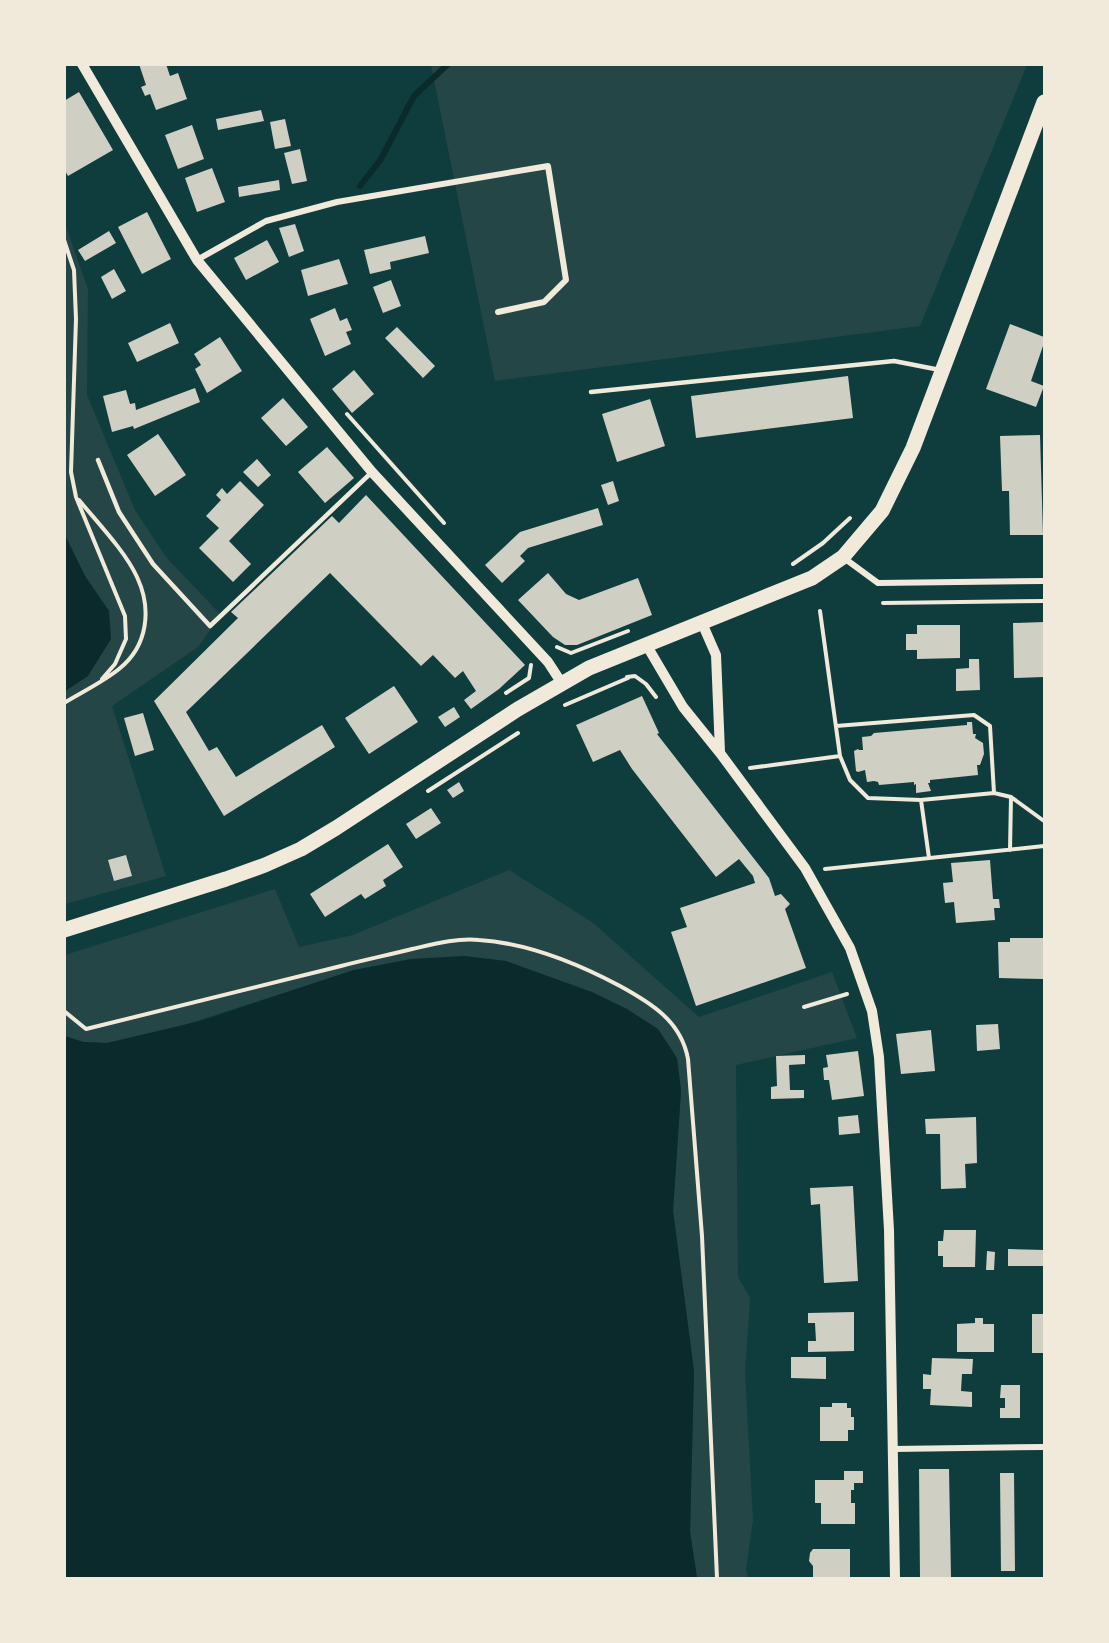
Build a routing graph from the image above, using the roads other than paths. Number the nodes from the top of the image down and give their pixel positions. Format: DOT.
graph roads {
  1 [pos="82,64"];
  2 [pos="1044,102"];
  3 [pos="197,260"];
  4 [pos="498,312"];
  5 [pos="943,370"];
  6 [pos="591,392"];
  7 [pos="98,460"];
  8 [pos="372,472"];
  9 [pos="843,557"];
  10 [pos="1044,581"];
  11 [pos="702,623"];
  12 [pos="647,646"];
  13 [pos="561,682"];
  14 [pos="720,753"];
  15 [pos="64,930"];
  16 [pos="1044,1447"];
  17 [pos="893,1449"];
  18 [pos="895,1578"];
  1 -- 3 [label="street"];
  2 -- 5 [label="main road"];
  3 -- 4 [label="street"];
  3 -- 8 [label="street"];
  5 -- 6 [label="lane"];
  5 -- 9 [label="main road"];
  7 -- 8 [label="lane"];
  8 -- 13 [label="street"];
  9 -- 10 [label="street"];
  9 -- 11 [label="main road"];
  11 -- 12 [label="main road"];
  11 -- 14 [label="street"];
  12 -- 13 [label="main road"];
  12 -- 14 [label="street"];
  13 -- 15 [label="main road"];
  14 -- 17 [label="street"];
  16 -- 17 [label="street"];
  17 -- 18 [label="street"];
}
